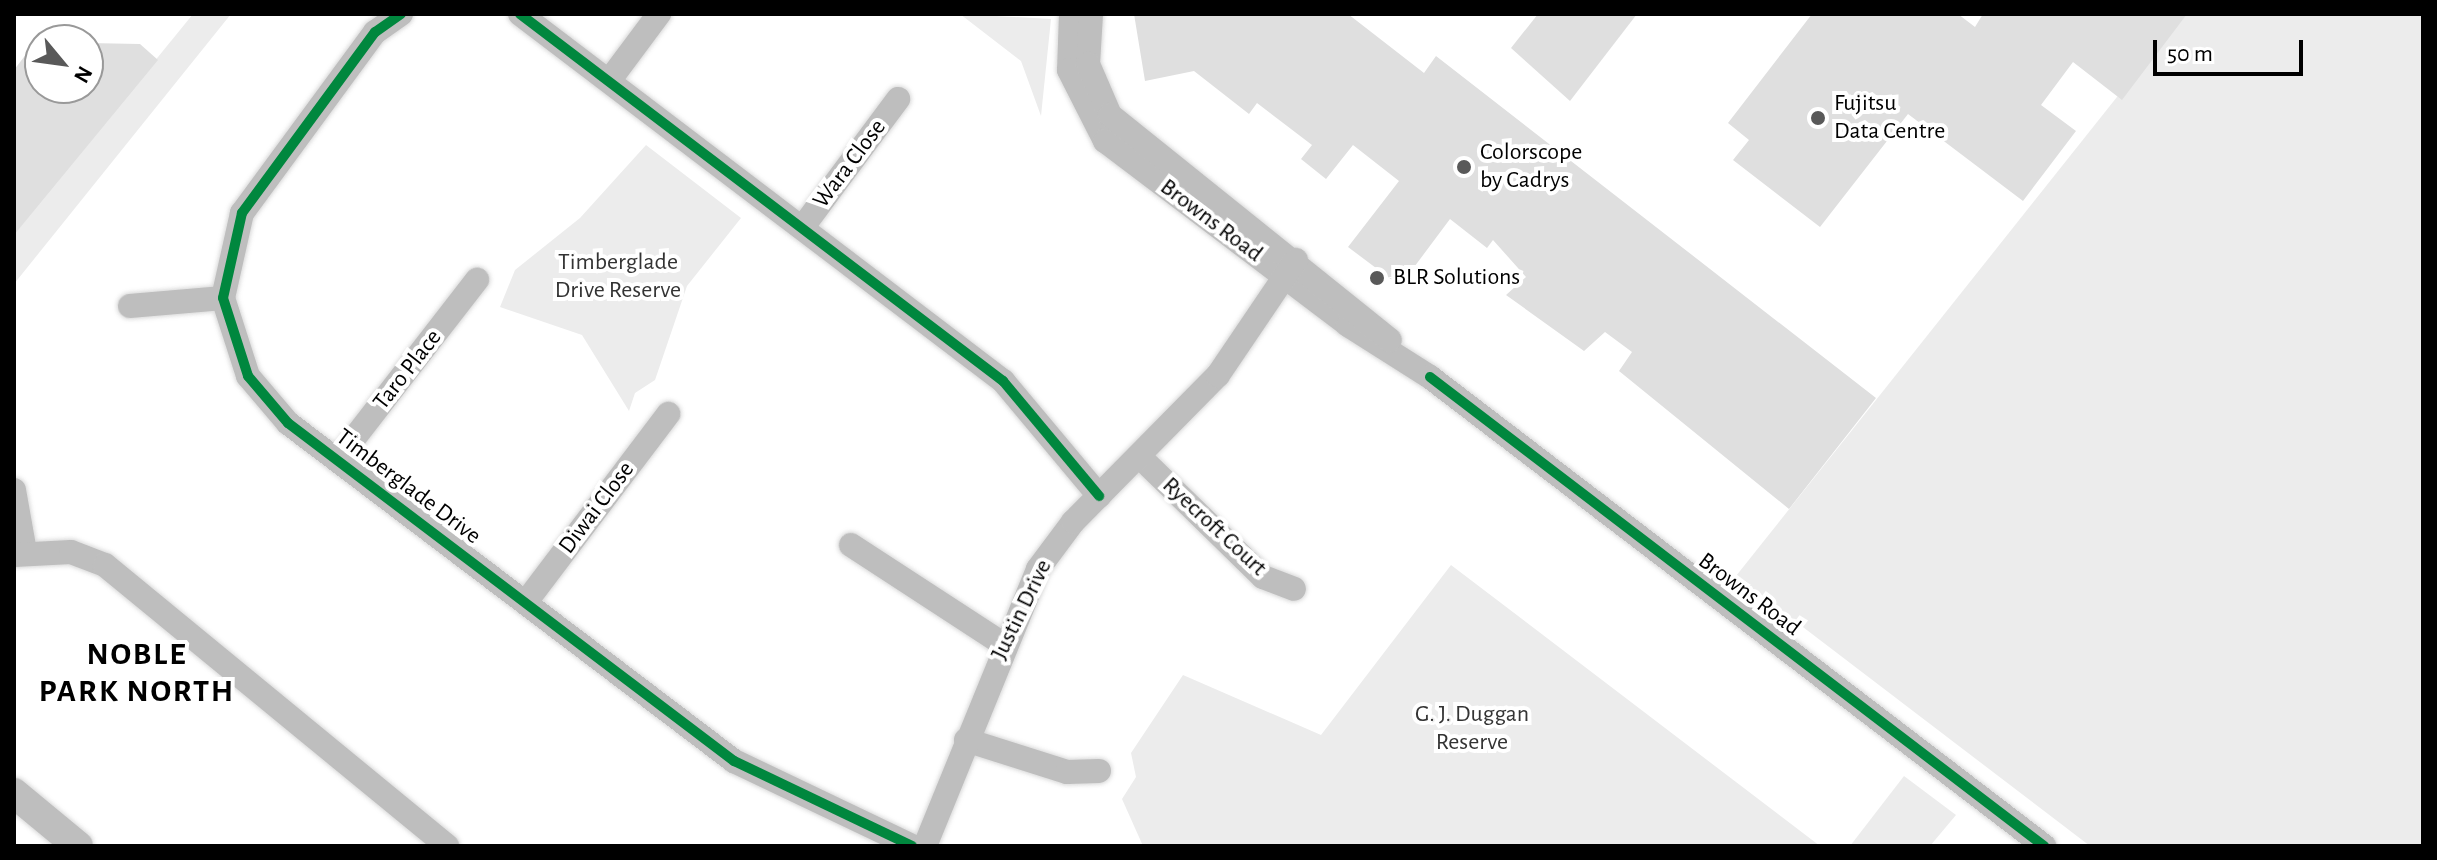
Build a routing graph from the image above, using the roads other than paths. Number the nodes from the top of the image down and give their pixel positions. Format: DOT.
graph roads {
  1 [pos="401,14"];
  2 [pos="520,14"];
  3 [pos="659,14"];
  4 [pos="1071,14"];
  5 [pos="1091,14"];
  6 [pos="609,81"];
  7 [pos="898,99"];
  8 [pos="802,228"];
  9 [pos="1297,274"];
  10 [pos="477,280"];
  11 [pos="223,298"];
  12 [pos="130,306"];
  13 [pos="668,414"];
  14 [pos="1139,456"];
  15 [pos="338,459"];
  16 [pos="14,490"];
  17 [pos="1099,496"];
  18 [pos="851,545"];
  19 [pos="20,554"];
  20 [pos="1294,589"];
  21 [pos="526,602"];
  22 [pos="1003,644"];
  23 [pos="966,740"];
  24 [pos="1099,771"];
  25 [pos="14,793"];
  26 [pos="68,843"];
  27 [pos="447,846"];
  28 [pos="912,846"];
  29 [pos="925,846"];
  30 [pos="2044,846"];
  1 -- 11 [label="street, Timberglade Drive"];
  2 -- 6 [label="street"];
  3 -- 6 [label="street"];
  4 -- 9 [label="street, Browns Road"];
  5 -- 9 [label="street, Browns Road"];
  6 -- 8 [label="street"];
  7 -- 8 [label="street, Wara Close"];
  8 -- 17 [label="street"];
  9 -- 14 [label="street, Justin Drive"];
  9 -- 30 [label="street, Browns Road"];
  10 -- 15 [label="street, Taro Place"];
  11 -- 12 [label="street"];
  11 -- 15 [label="street, Timberglade Drive"];
  13 -- 21 [label="street, Diwai Close"];
  14 -- 17 [label="street, Justin Drive"];
  14 -- 20 [label="street, Ryecroft Court"];
  15 -- 21 [label="street, Timberglade Drive"];
  16 -- 19 [label="street"];
  17 -- 22 [label="street, Justin Drive"];
  18 -- 22 [label="street"];
  19 -- 27 [label="street"];
  21 -- 28 [label="street, Timberglade Drive"];
  22 -- 23 [label="street, Justin Drive"];
  23 -- 24 [label="street"];
  23 -- 29 [label="street, Justin Drive"];
  25 -- 26 [label="main road"];
}
